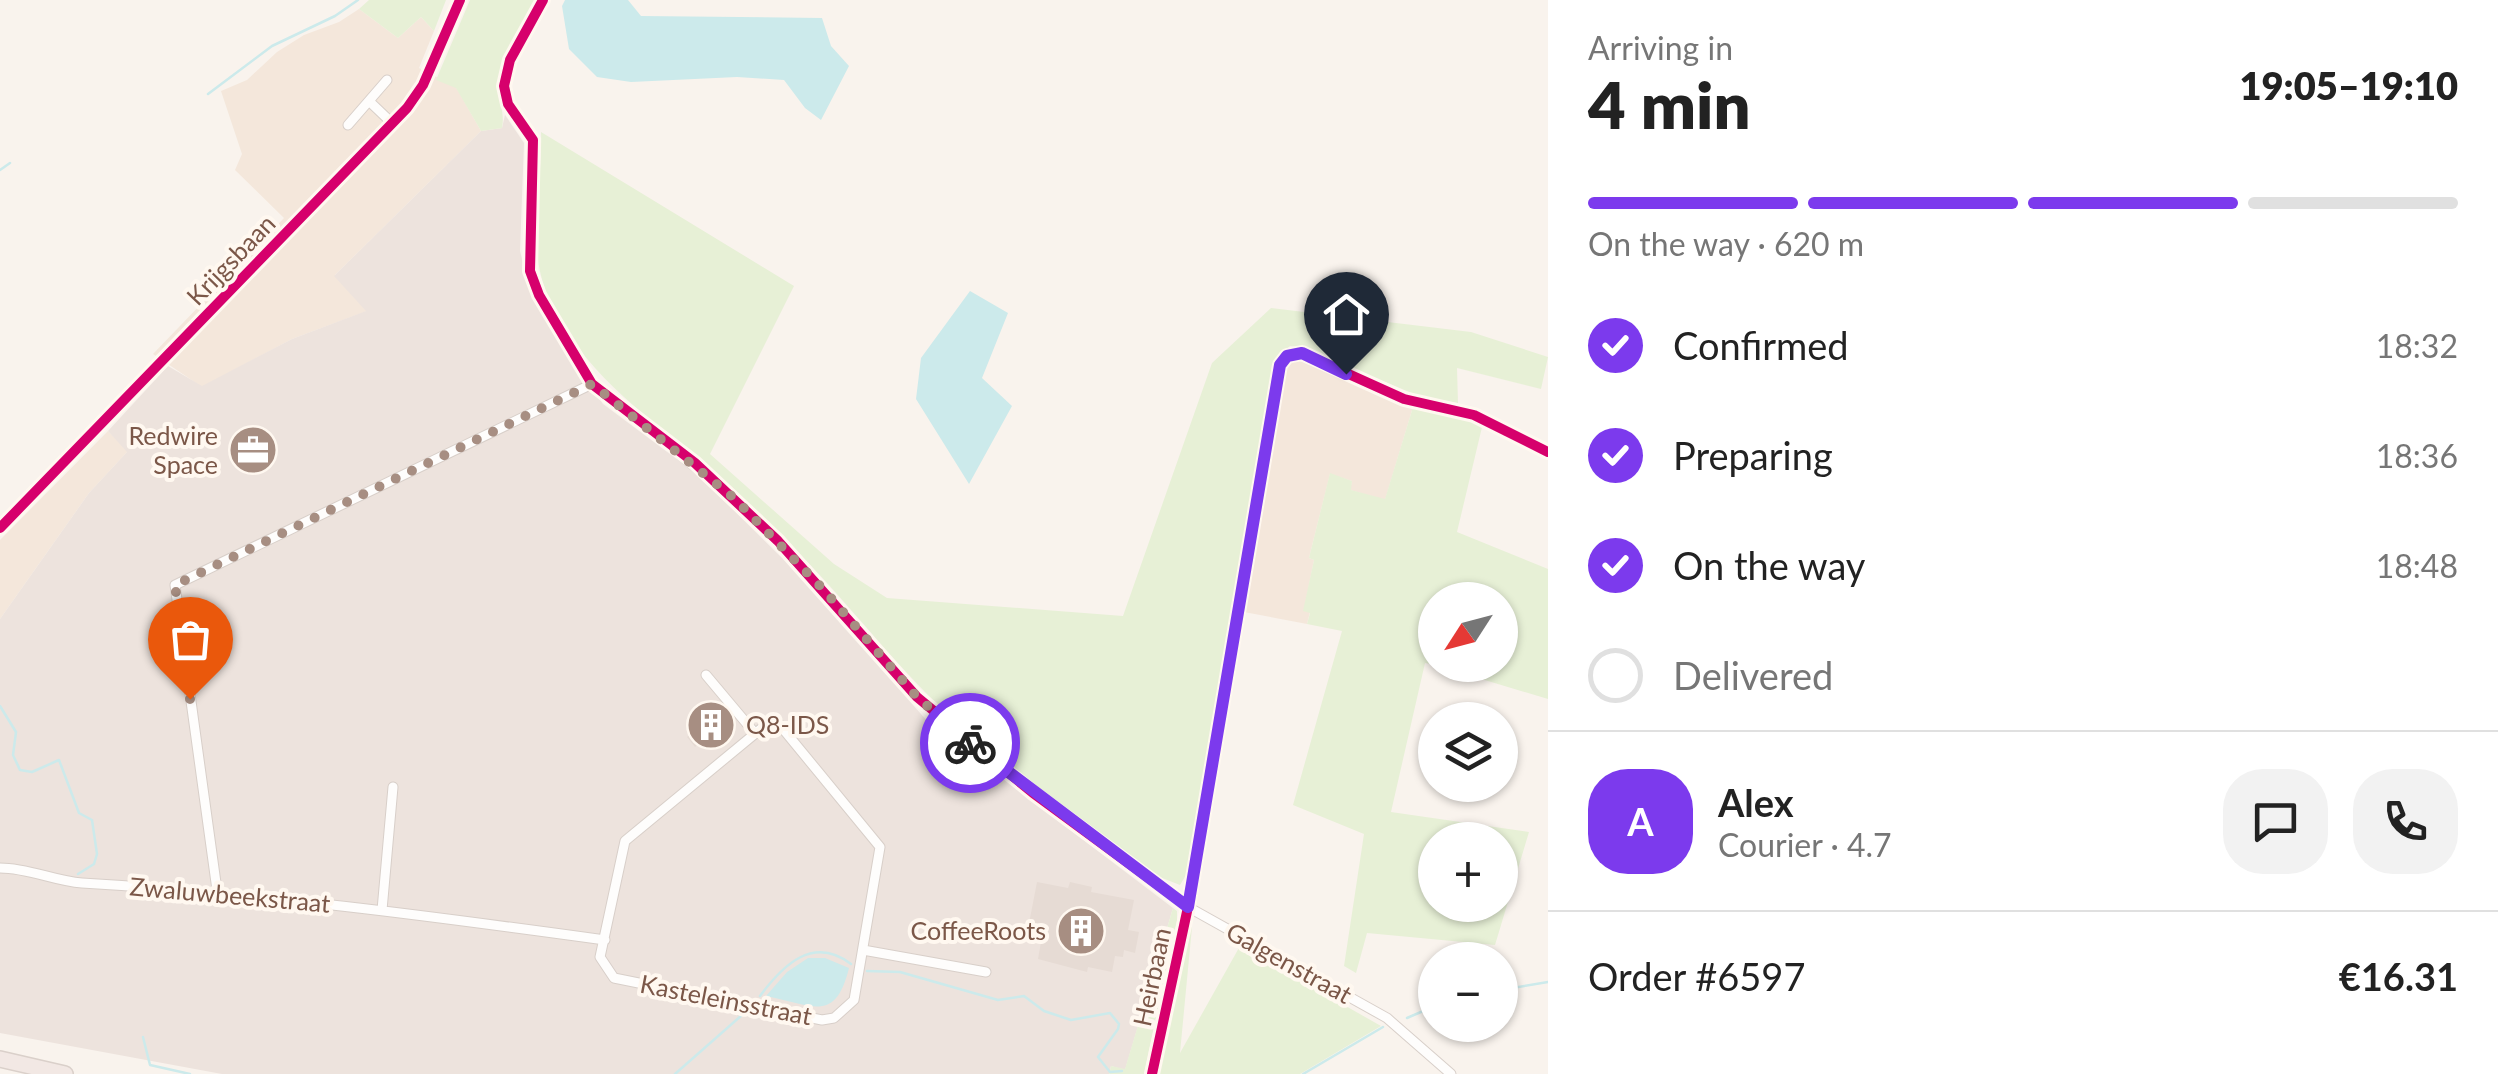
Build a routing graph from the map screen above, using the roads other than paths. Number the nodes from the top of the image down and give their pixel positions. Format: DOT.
graph roads {
  1 [pos="460,0"];
  2 [pos="543,0"];
  3 [pos="387,80"];
  4 [pos="370,102"];
  5 [pos="392,123"];
  6 [pos="348,125"];
  7 [pos="592,384"];
  8 [pos="1548,452"];
  9 [pos="0,528"];
  10 [pos="706,676"];
  11 [pos="753,732"];
  12 [pos="393,787"];
  13 [pos="0,868"];
  14 [pos="217,890"];
  15 [pos="1188,907"];
  16 [pos="382,910"];
  17 [pos="604,940"];
  18 [pos="863,950"];
  19 [pos="986,972"];
  20 [pos="0,1059"];
  21 [pos="65,1074"];
  22 [pos="1152,1074"];
  23 [pos="1450,1074"];
  1 -- 5 [label="main road, Krijgsbaan"];
  2 -- 7 [label="street, Heirbaan"];
  3 -- 4 [label="street"];
  4 -- 5 [label="street"];
  4 -- 6 [label="street"];
  5 -- 9 [label="main road, Krijgsbaan"];
  7 -- 14 [label="street"];
  7 -- 15 [label="street, Heirbaan"];
  8 -- 15 [label="street"];
  10 -- 11 [label="street"];
  11 -- 17 [label="street"];
  11 -- 18 [label="street, Kasteleinsstraat"];
  12 -- 16 [label="street"];
  13 -- 14 [label="street, Zwaluwbeekstraat"];
  14 -- 16 [label="street, Zwaluwbeekstraat"];
  15 -- 22 [label="street, Heirbaan"];
  15 -- 23 [label="street, Galgenstraat"];
  16 -- 17 [label="street, Zwaluwbeekstraat"];
  17 -- 18 [label="street, Kasteleinsstraat"];
  18 -- 19 [label="street"];
  20 -- 21 [label="highway"];
}
